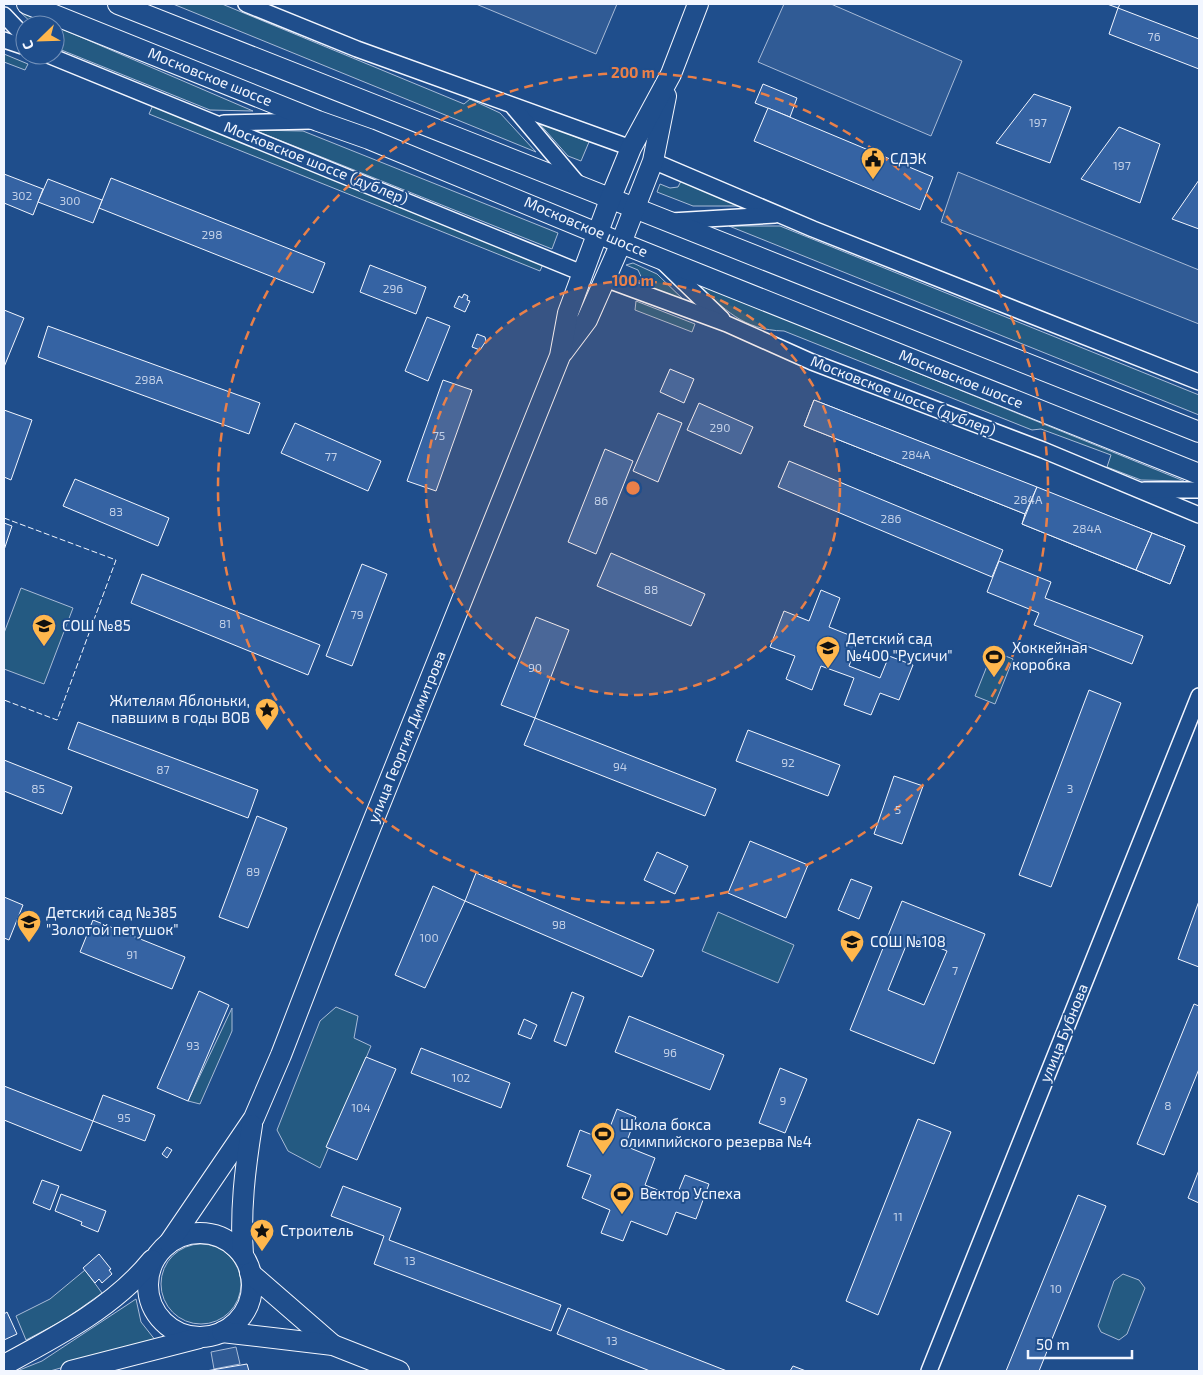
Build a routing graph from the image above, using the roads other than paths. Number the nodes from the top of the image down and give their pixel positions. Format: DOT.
graph roads {
  1 [pos="27,4"];
  2 [pos="118,4"];
  3 [pos="246,4"];
  4 [pos="698,4"];
  5 [pos="4,15"];
  6 [pos="15,27"];
  7 [pos="65,62"];
  8 [pos="671,74"];
  9 [pos="513,107"];
  10 [pos="318,121"];
  11 [pos="218,123"];
  12 [pos="631,148"];
  13 [pos="653,161"];
  14 [pos="578,184"];
  15 [pos="611,197"];
  16 [pos="636,207"];
  17 [pos="779,215"];
  18 [pos="669,221"];
  19 [pos="597,233"];
  20 [pos="621,243"];
  21 [pos="658,257"];
  22 [pos="582,273"];
  23 [pos="605,279"];
  24 [pos="726,324"];
  25 [pos="560,356"];
  26 [pos="1199,382"];
  27 [pos="1199,432"];
  28 [pos="1199,474"];
  29 [pos="1135,490"];
  30 [pos="1199,490"];
  31 [pos="1199,515"];
  32 [pos="1199,696"];
  33 [pos="254,1118"];
  34 [pos="162,1250"];
  35 [pos="247,1264"];
  36 [pos="222,1332"];
  37 [pos="201,1338"];
  38 [pos="333,1345"];
  39 [pos="4,1365"];
  40 [pos="71,1371"];
  41 [pos="399,1371"];
  42 [pos="929,1371"];
  1 -- 10 [label="main road, Московское шоссе"];
  2 -- 14 [label="main road"];
  3 -- 9 [label="street"];
  4 -- 8 [label="main road, улица Георгия Димитрова"];
  5 -- 6 [label="street"];
  7 -- 11 [label="street, Московское шоссе (дублер)"];
  8 -- 12 [label="main road, улица Георгия Димитрова"];
  8 -- 13 [label="main road, улица Георгия Димитрова"];
  9 -- 12 [label="street"];
  9 -- 14 [label="street"];
  10 -- 11 [label="street"];
  10 -- 19 [label="main road, Московское шоссе"];
  11 -- 22 [label="street, Московское шоссе (дублер)"];
  12 -- 15 [label="main road, улица Георгия Димитрова"];
  13 -- 16 [label="main road, улица Георгия Димитрова"];
  13 -- 17 [label="street"];
  14 -- 15 [label="main road"];
  15 -- 16 [label="main road"];
  15 -- 19 [label="main road, улица Георгия Димитрова"];
  16 -- 18 [label="main road"];
  16 -- 20 [label="main road, улица Георгия Димитрова"];
  17 -- 18 [label="street"];
  17 -- 26 [label="street"];
  18 -- 27 [label="main road"];
  19 -- 20 [label="main road, Московское шоссе"];
  19 -- 22 [label="main road, улица Георгия Димитрова"];
  20 -- 21 [label="main road, Московское шоссе"];
  20 -- 23 [label="main road, улица Георгия Димитрова"];
  21 -- 24 [label="street"];
  21 -- 28 [label="main road, Московское шоссе"];
  22 -- 25 [label="main road, улица Георгия Димитрова"];
  23 -- 24 [label="street, Московское шоссе (дублер)"];
  23 -- 25 [label="main road, улица Георгия Димитрова"];
  24 -- 29 [label="street, Московское шоссе (дублер)"];
  25 -- 33 [label="main road, улица Георгия Димитрова"];
  29 -- 30 [label="street"];
  29 -- 31 [label="street, Московское шоссе (дублер)"];
  32 -- 42 [label="street, улица Бубнова"];
  33 -- 34 [label="main road, улица Георгия Димитрова"];
  33 -- 35 [label="main road, улица Георгия Димитрова"];
  34 -- 35 [label="main road"];
  34 -- 37 [label="main road"];
  34 -- 39 [label="main road, улица Георгия Димитрова"];
  35 -- 36 [label="main road"];
  35 -- 38 [label="main road"];
  36 -- 37 [label="main road"];
  36 -- 38 [label="main road"];
  37 -- 40 [label="main road"];
  38 -- 41 [label="main road"];
}
